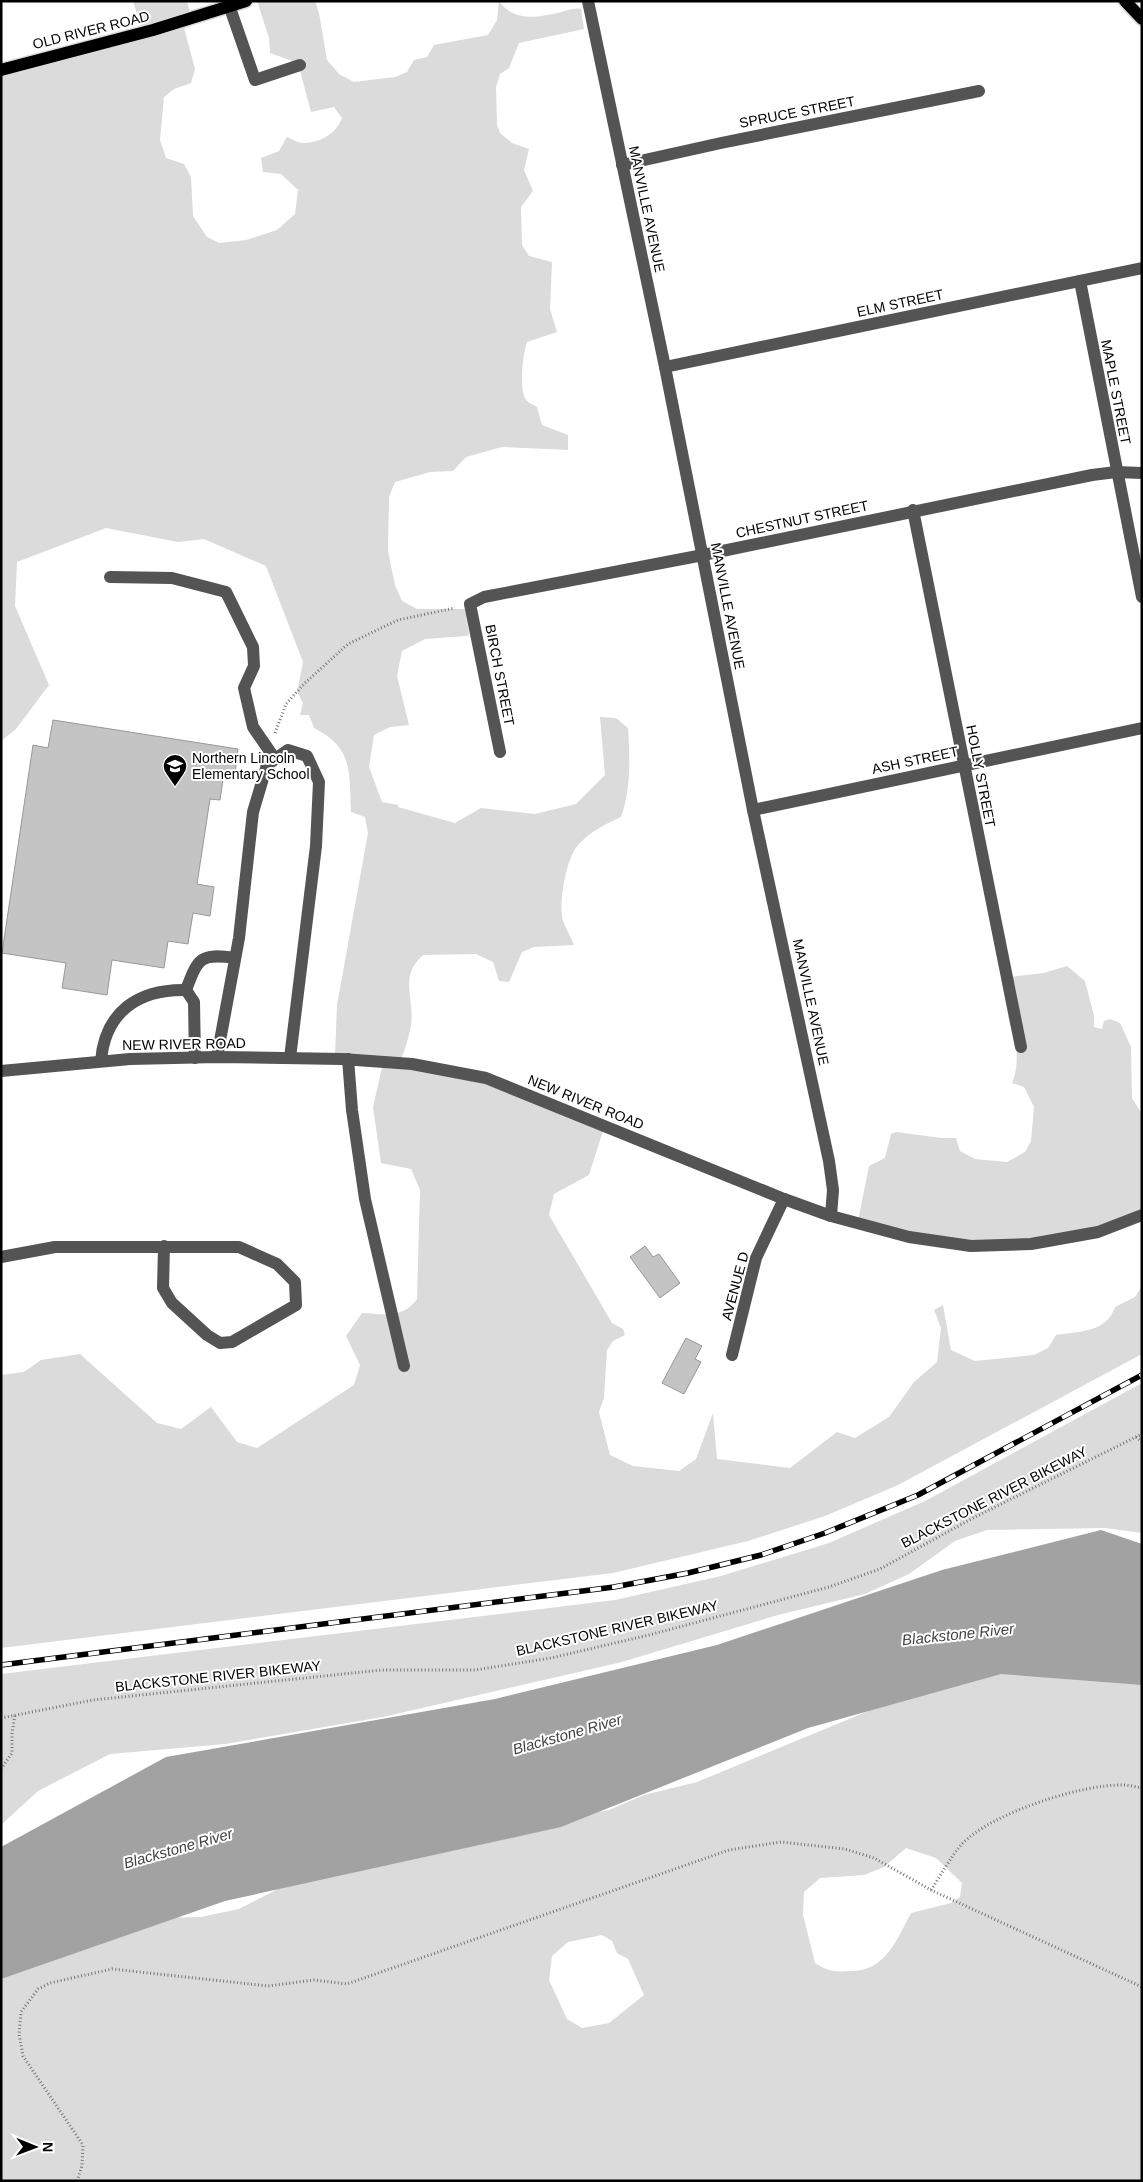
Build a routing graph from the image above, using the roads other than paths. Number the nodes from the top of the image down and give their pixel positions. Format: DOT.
graph roads {
  1 [pos="246,1"];
  2 [pos="588,1"];
  3 [pos="1125,1"];
  4 [pos="230,8"];
  5 [pos="1142,19"];
  6 [pos="300,65"];
  7 [pos="1,70"];
  8 [pos="979,91"];
  9 [pos="622,166"];
  10 [pos="1142,268"];
  11 [pos="1080,280"];
  12 [pos="665,367"];
  13 [pos="1116,472"];
  14 [pos="1142,473"];
  15 [pos="913,510"];
  16 [pos="702,555"];
  17 [pos="110,577"];
  18 [pos="1142,597"];
  19 [pos="470,604"];
  20 [pos="1142,728"];
  21 [pos="500,752"];
  22 [pos="275,759"];
  23 [pos="964,765"];
  24 [pos="753,810"];
  25 [pos="235,958"];
  26 [pos="186,990"];
  27 [pos="1021,1047"];
  28 [pos="217,1057"];
  29 [pos="195,1058"];
  30 [pos="290,1058"];
  31 [pos="348,1059"];
  32 [pos="101,1061"];
  33 [pos="1,1071"];
  34 [pos="784,1199"];
  35 [pos="1142,1215"];
  36 [pos="831,1216"];
  37 [pos="164,1246"];
  38 [pos="1,1257"];
  39 [pos="732,1355"];
  40 [pos="404,1366"];
  1 -- 4 [label="main road, OLD RIVER ROAD"];
  2 -- 9 [label="street, MANVILLE AVENUE"];
  3 -- 5 [label="main road"];
  4 -- 6 [label="street"];
  4 -- 7 [label="main road, OLD RIVER ROAD"];
  8 -- 9 [label="street, SPRUCE STREET"];
  9 -- 12 [label="street, MANVILLE AVENUE"];
  10 -- 11 [label="street, ELM STREET"];
  11 -- 12 [label="street, ELM STREET"];
  11 -- 13 [label="street, MAPLE STREET"];
  12 -- 16 [label="street, MANVILLE AVENUE"];
  13 -- 14 [label="street, CHESTNUT STREET"];
  13 -- 15 [label="street, CHESTNUT STREET"];
  13 -- 18 [label="street, MAPLE STREET"];
  15 -- 16 [label="street, CHESTNUT STREET"];
  15 -- 23 [label="street, HOLLY STREET"];
  16 -- 19 [label="street, CHESTNUT STREET"];
  16 -- 24 [label="street, MANVILLE AVENUE"];
  17 -- 22 [label="street"];
  19 -- 21 [label="street, BIRCH STREET"];
  20 -- 23 [label="street, ASH STREET"];
  22 -- 25 [label="street"];
  22 -- 30 [label="street"];
  23 -- 24 [label="street, ASH STREET"];
  23 -- 27 [label="street, HOLLY STREET"];
  24 -- 36 [label="street, MANVILLE AVENUE"];
  25 -- 26 [label="street"];
  25 -- 28 [label="street"];
  26 -- 29 [label="street"];
  26 -- 32 [label="street"];
  28 -- 29 [label="street, NEW RIVER ROAD"];
  28 -- 30 [label="street, NEW RIVER ROAD"];
  29 -- 32 [label="street, NEW RIVER ROAD"];
  30 -- 31 [label="street, NEW RIVER ROAD"];
  31 -- 34 [label="street, NEW RIVER ROAD"];
  31 -- 40 [label="street"];
  32 -- 33 [label="street, NEW RIVER ROAD"];
  34 -- 36 [label="street, NEW RIVER ROAD"];
  34 -- 39 [label="street, AVENUE D"];
  35 -- 36 [label="street, NEW RIVER ROAD"];
  37 -- 37 [label="street"];
  37 -- 38 [label="street"];
}
